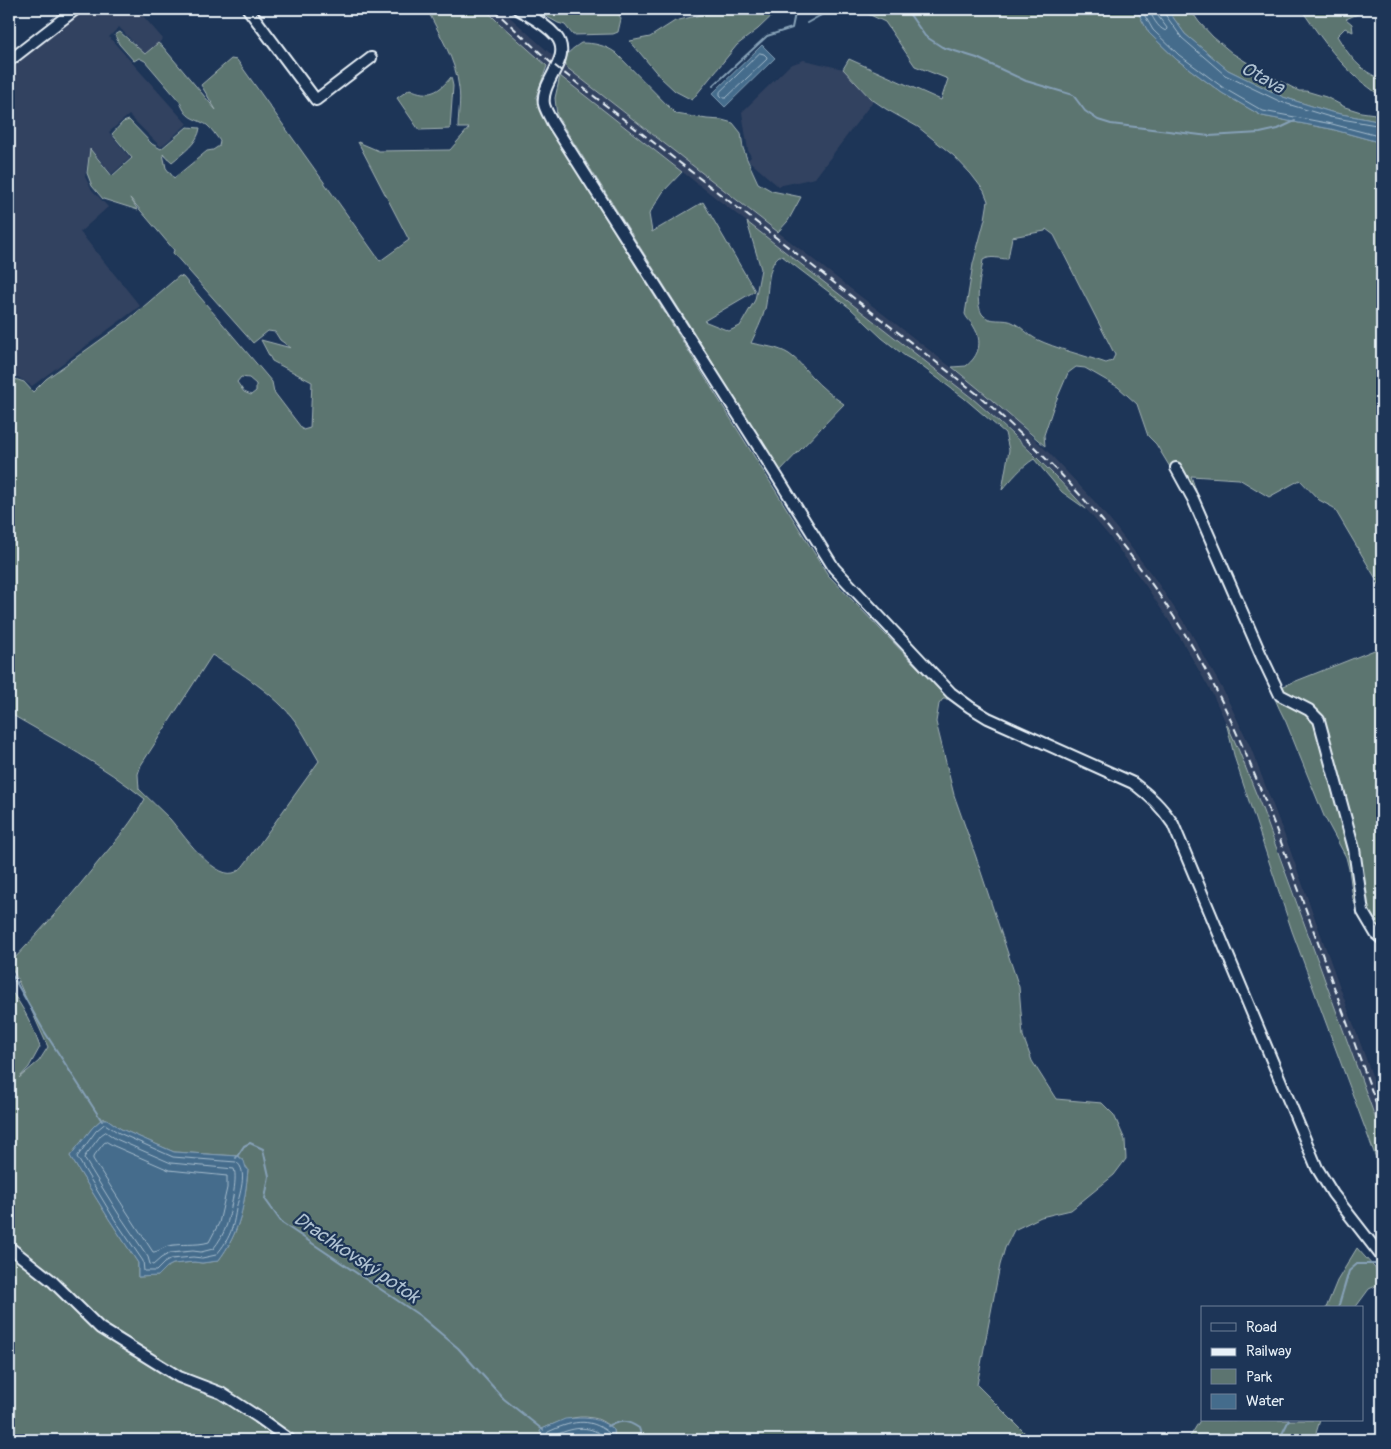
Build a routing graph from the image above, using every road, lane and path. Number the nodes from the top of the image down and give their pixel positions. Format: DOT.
graph roads {
  1 [pos="76,9"];
  2 [pos="248,9"];
  3 [pos="518,9"];
  4 [pos="371,58"];
  5 [pos="9,61"];
  6 [pos="1176,468"];
  7 [pos="1379,937"];
  8 [pos="9,1247"];
  9 [pos="1382,1257"];
  10 [pos="290,1440"];
  1 -- 5 [label="street"];
  2 -- 4 [label="street"];
  3 -- 9 [label="street"];
  6 -- 7 [label="street"];
  8 -- 10 [label="street"];
}
